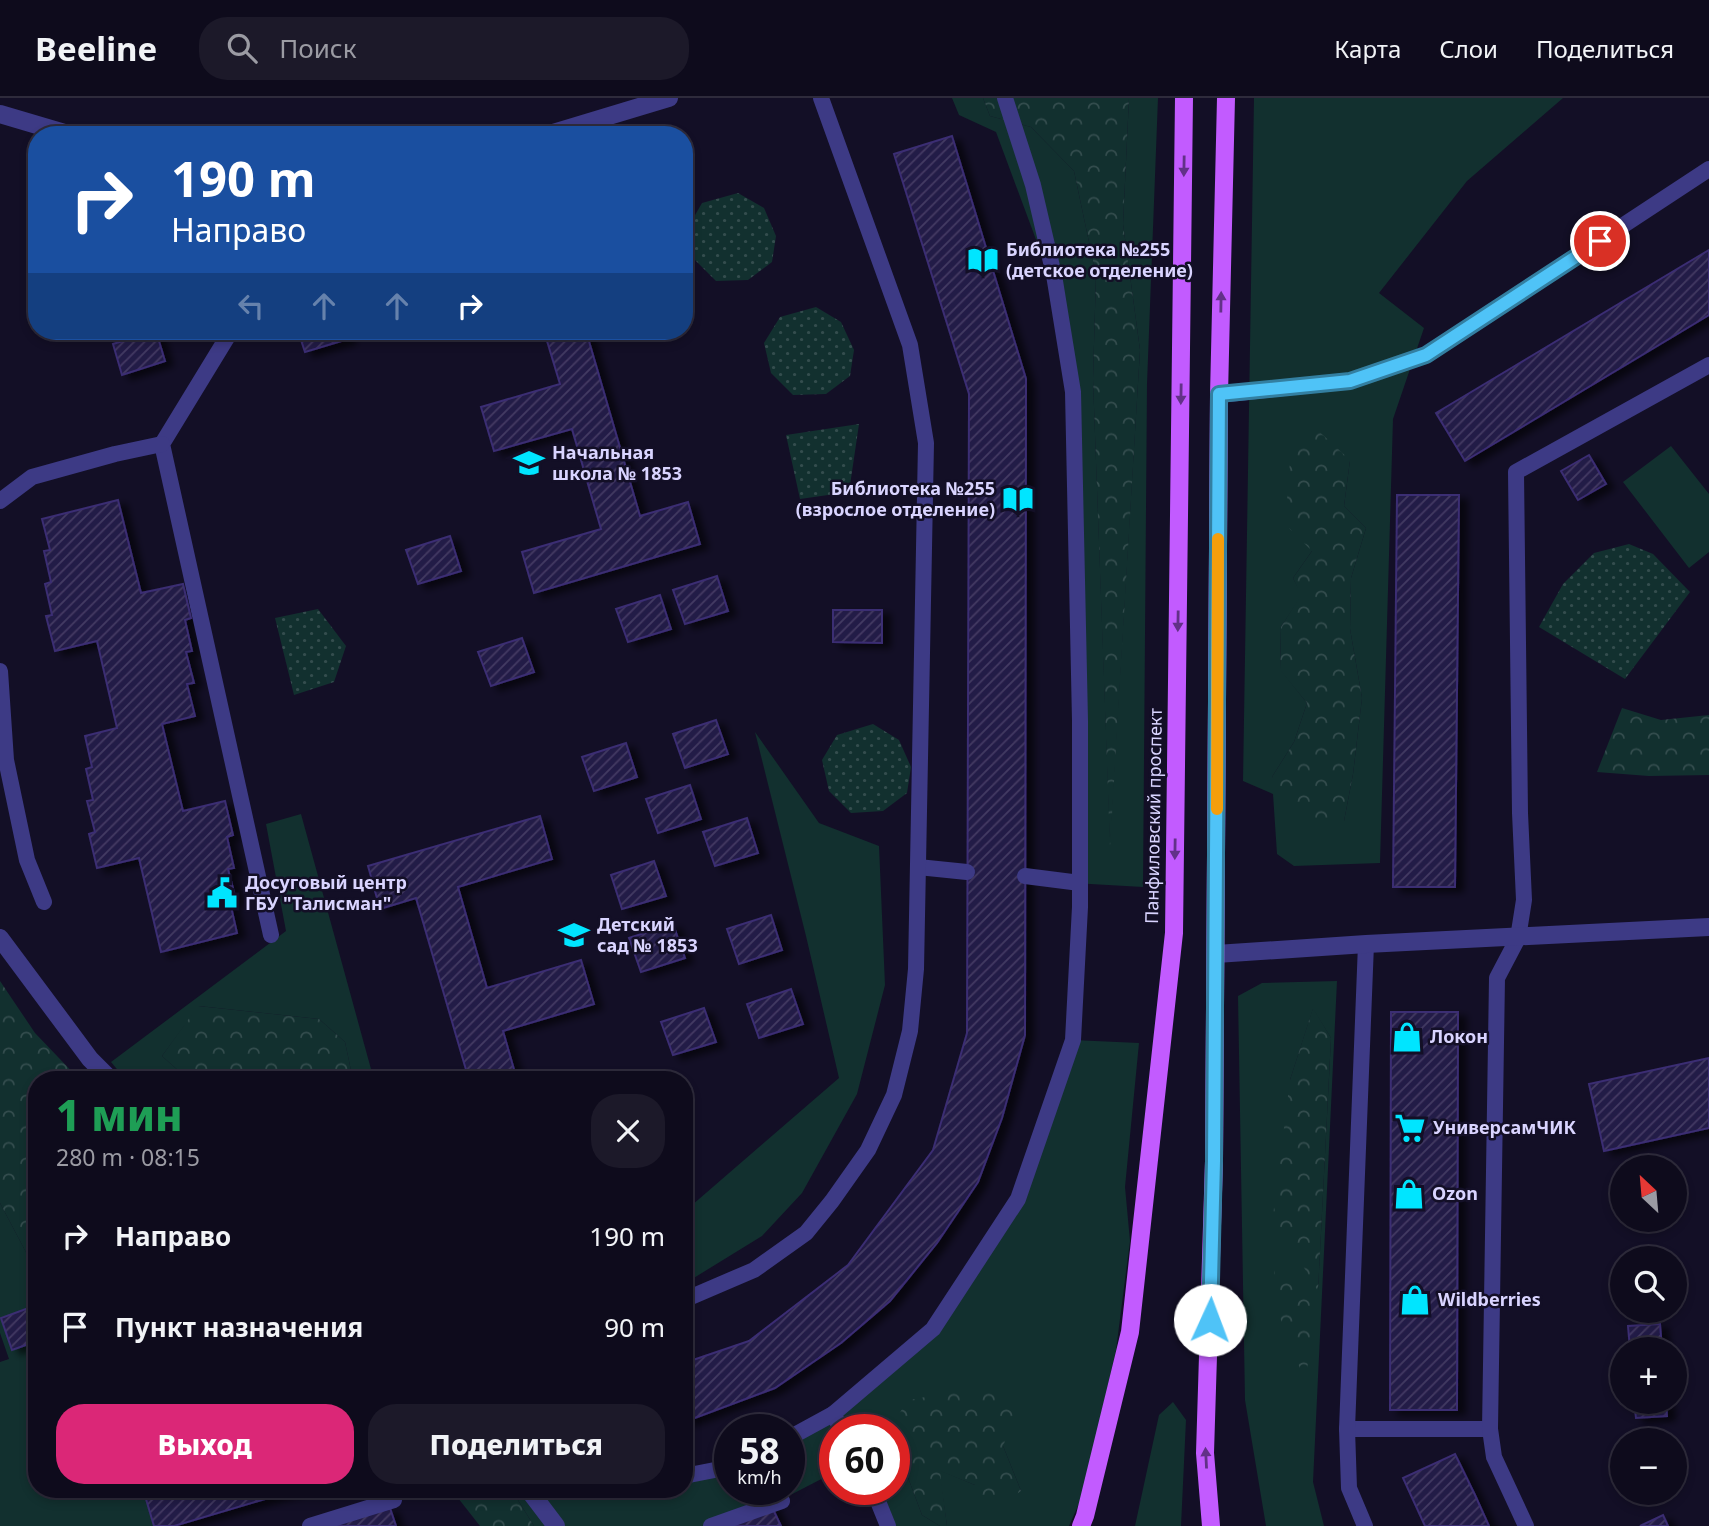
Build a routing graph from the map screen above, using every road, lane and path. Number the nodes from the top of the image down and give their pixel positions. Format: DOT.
graph roads {
  1 [pos="669,98"];
  2 [pos="821,98"];
  3 [pos="1005,98"];
  4 [pos="1184,98"];
  5 [pos="1226,98"];
  6 [pos="0,114"];
  7 [pos="41,126"];
  8 [pos="576,126"];
  9 [pos="1709,169"];
  10 [pos="226,340"];
  11 [pos="1709,365"];
  12 [pos="1219,394"];
  13 [pos="162,444"];
  14 [pos="0,501"];
  15 [pos="0,671"];
  16 [pos="918,867"];
  17 [pos="967,872"];
  18 [pos="1025,876"];
  19 [pos="1080,883"];
  20 [pos="44,902"];
  21 [pos="1709,927"];
  22 [pos="271,935"];
  23 [pos="1518,938"];
  24 [pos="0,939"];
  25 [pos="1366,944"];
  26 [pos="1216,954"];
  27 [pos="102,1071"];
  28 [pos="693,1296"];
  29 [pos="833,1414"];
  30 [pos="1347,1429"];
  31 [pos="1490,1429"];
  32 [pos="714,1470"];
  33 [pos="693,1474"];
  34 [pos="535,1498"];
  35 [pos="394,1500"];
  36 [pos="771,1505"];
  37 [pos="879,1505"];
  38 [pos="1084,1523"];
  39 [pos="310,1526"];
  40 [pos="556,1526"];
  41 [pos="711,1526"];
  42 [pos="888,1526"];
  43 [pos="1211,1526"];
  44 [pos="1365,1526"];
  45 [pos="1526,1526"];
  1 -- 8 [label="street"];
  2 -- 16 [label="lane"];
  3 -- 19 [label="lane"];
  4 -- 38 [label="main road, Панфиловский проспект, one-way"];
  12 -- 5 [label="main road, one-way"];
  6 -- 7 [label="street"];
  9 -- 12 [label="lane"];
  10 -- 13 [label="lane"];
  11 -- 23 [label="lane"];
  12 -- 26 [label="main road"];
  13 -- 14 [label="lane"];
  13 -- 22 [label="lane"];
  15 -- 20 [label="lane"];
  16 -- 17 [label="lane"];
  16 -- 28 [label="lane"];
  18 -- 19 [label="lane"];
  19 -- 29 [label="lane"];
  21 -- 23 [label="street"];
  23 -- 25 [label="street"];
  23 -- 31 [label="lane"];
  24 -- 27 [label="street"];
  25 -- 26 [label="street"];
  25 -- 30 [label="lane"];
  43 -- 26 [label="main road, one-way"];
  30 -- 31 [label="lane"];
  30 -- 44 [label="lane"];
  31 -- 45 [label="lane"];
  32 -- 33 [label="lane"];
  34 -- 40 [label="street"];
  35 -- 39 [label="lane"];
  36 -- 41 [label="lane"];
  37 -- 42 [label="lane"];
}
